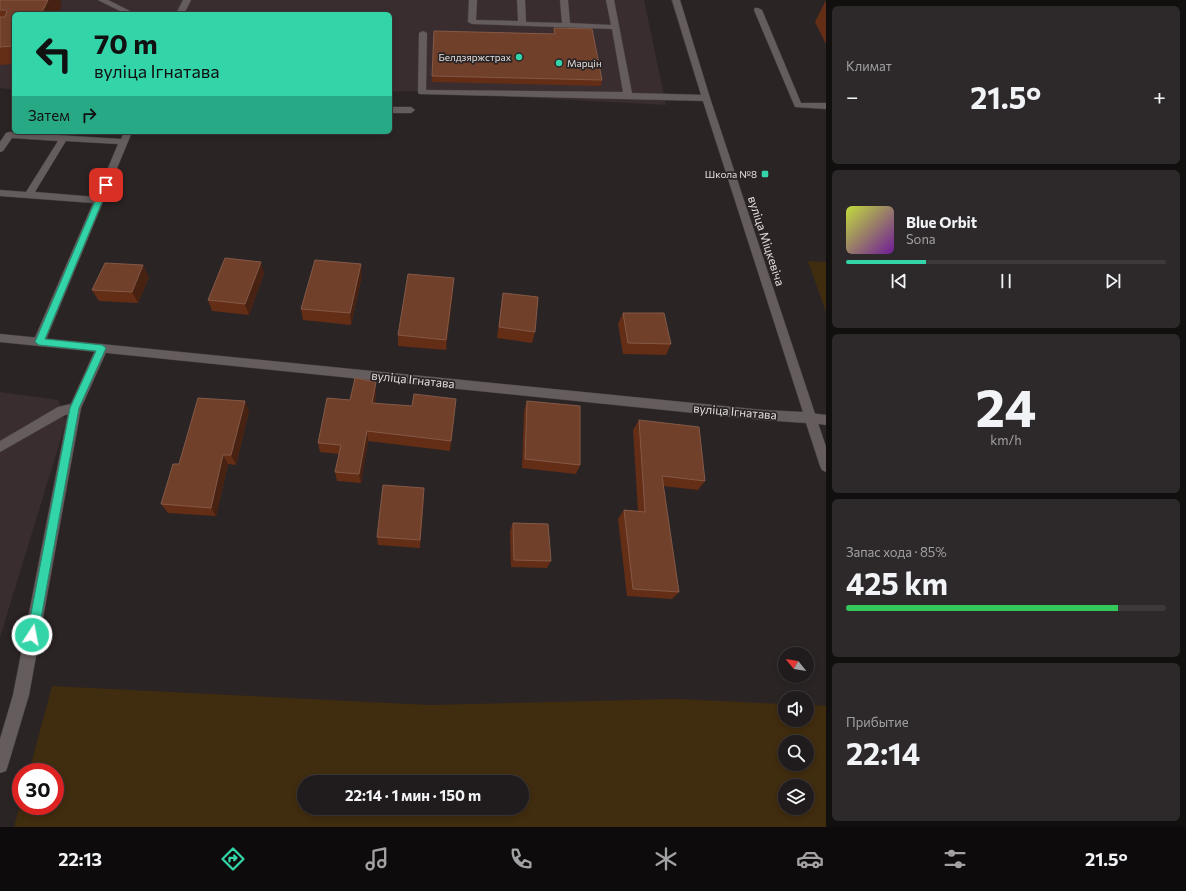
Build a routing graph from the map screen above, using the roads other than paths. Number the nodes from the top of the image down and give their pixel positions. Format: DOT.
graph roads {
  1 [pos="102,0"];
  2 [pos="187,0"];
  3 [pos="473,0"];
  4 [pos="521,0"];
  5 [pos="564,0"];
  6 [pos="610,0"];
  7 [pos="676,0"];
  8 [pos="758,10"];
  9 [pos="128,12"];
  10 [pos="181,12"];
  11 [pos="522,24"];
  12 [pos="566,25"];
  13 [pos="615,27"];
  14 [pos="423,34"];
  15 [pos="628,95"];
  16 [pos="706,98"];
  17 [pos="826,106"];
  18 [pos="392,110"];
  19 [pos="411,110"];
  20 [pos="127,134"];
  21 [pos="64,138"];
  22 [pos="124,142"];
  23 [pos="0,148"];
  24 [pos="0,193"];
  25 [pos="29,195"];
  26 [pos="99,200"];
  27 [pos="0,338"];
  28 [pos="39,342"];
  29 [pos="102,348"];
  30 [pos="75,408"];
  31 [pos="810,418"];
  32 [pos="826,420"];
  33 [pos="0,447"];
  34 [pos="826,466"];
  35 [pos="0,766"];
  1 -- 9 [label="street"];
  2 -- 10 [label="street"];
  3 -- 11 [label="street"];
  4 -- 11 [label="street"];
  5 -- 12 [label="street"];
  6 -- 13 [label="street"];
  7 -- 16 [label="street, вуліца Міцкевіча"];
  8 -- 17 [label="street"];
  11 -- 12 [label="street"];
  12 -- 13 [label="street"];
  13 -- 15 [label="street"];
  14 -- 15 [label="street"];
  15 -- 16 [label="street"];
  16 -- 31 [label="street, вуліца Міцкевіча"];
  18 -- 19 [label="street"];
  20 -- 22 [label="street"];
  21 -- 22 [label="street"];
  21 -- 23 [label="street"];
  21 -- 25 [label="street"];
  22 -- 26 [label="street"];
  24 -- 25 [label="street"];
  25 -- 26 [label="street"];
  26 -- 28 [label="street"];
  27 -- 28 [label="street, вуліца Ігнатава"];
  28 -- 29 [label="street, вуліца Ігнатава"];
  29 -- 30 [label="street"];
  29 -- 31 [label="street, вуліца Ігнатава"];
  30 -- 33 [label="street"];
  30 -- 35 [label="street"];
  31 -- 32 [label="street, вуліца Ігнатава"];
  31 -- 34 [label="street, вуліца Міцкевіча"];
}
